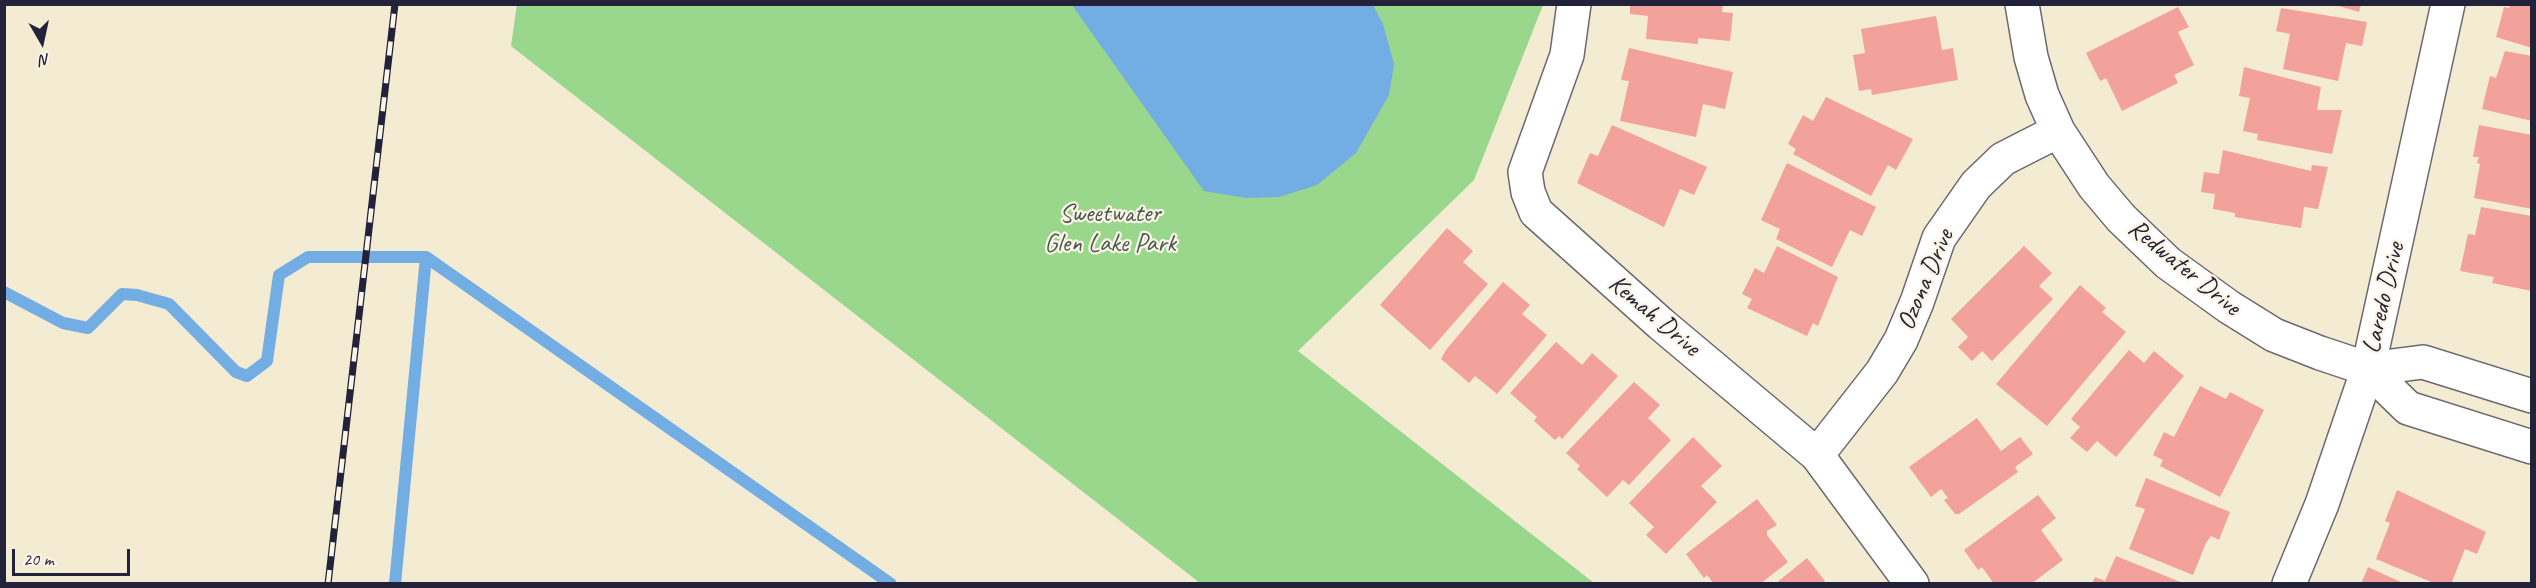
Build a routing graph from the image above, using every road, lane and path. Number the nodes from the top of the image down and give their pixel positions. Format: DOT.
graph roads {
  1 [pos="1574,4"];
  2 [pos="2022,4"];
  3 [pos="2448,4"];
  4 [pos="2058,131"];
  5 [pos="2368,369"];
  6 [pos="2532,396"];
  7 [pos="2532,447"];
  8 [pos="1817,455"];
  9 [pos="1912,584"];
  10 [pos="2289,584"];
  1 -- 8 [label="street, Kemah Drive"];
  2 -- 4 [label="street, Redwater Drive"];
  3 -- 5 [label="street, Laredo Drive"];
  4 -- 5 [label="street, Redwater Drive"];
  4 -- 8 [label="street, Ozona Drive"];
  5 -- 6 [label="street, Redwater Drive"];
  5 -- 7 [label="street, Redwater Drive"];
  5 -- 10 [label="street, Laredo Drive"];
  8 -- 9 [label="street, Kemah Drive"];
}
